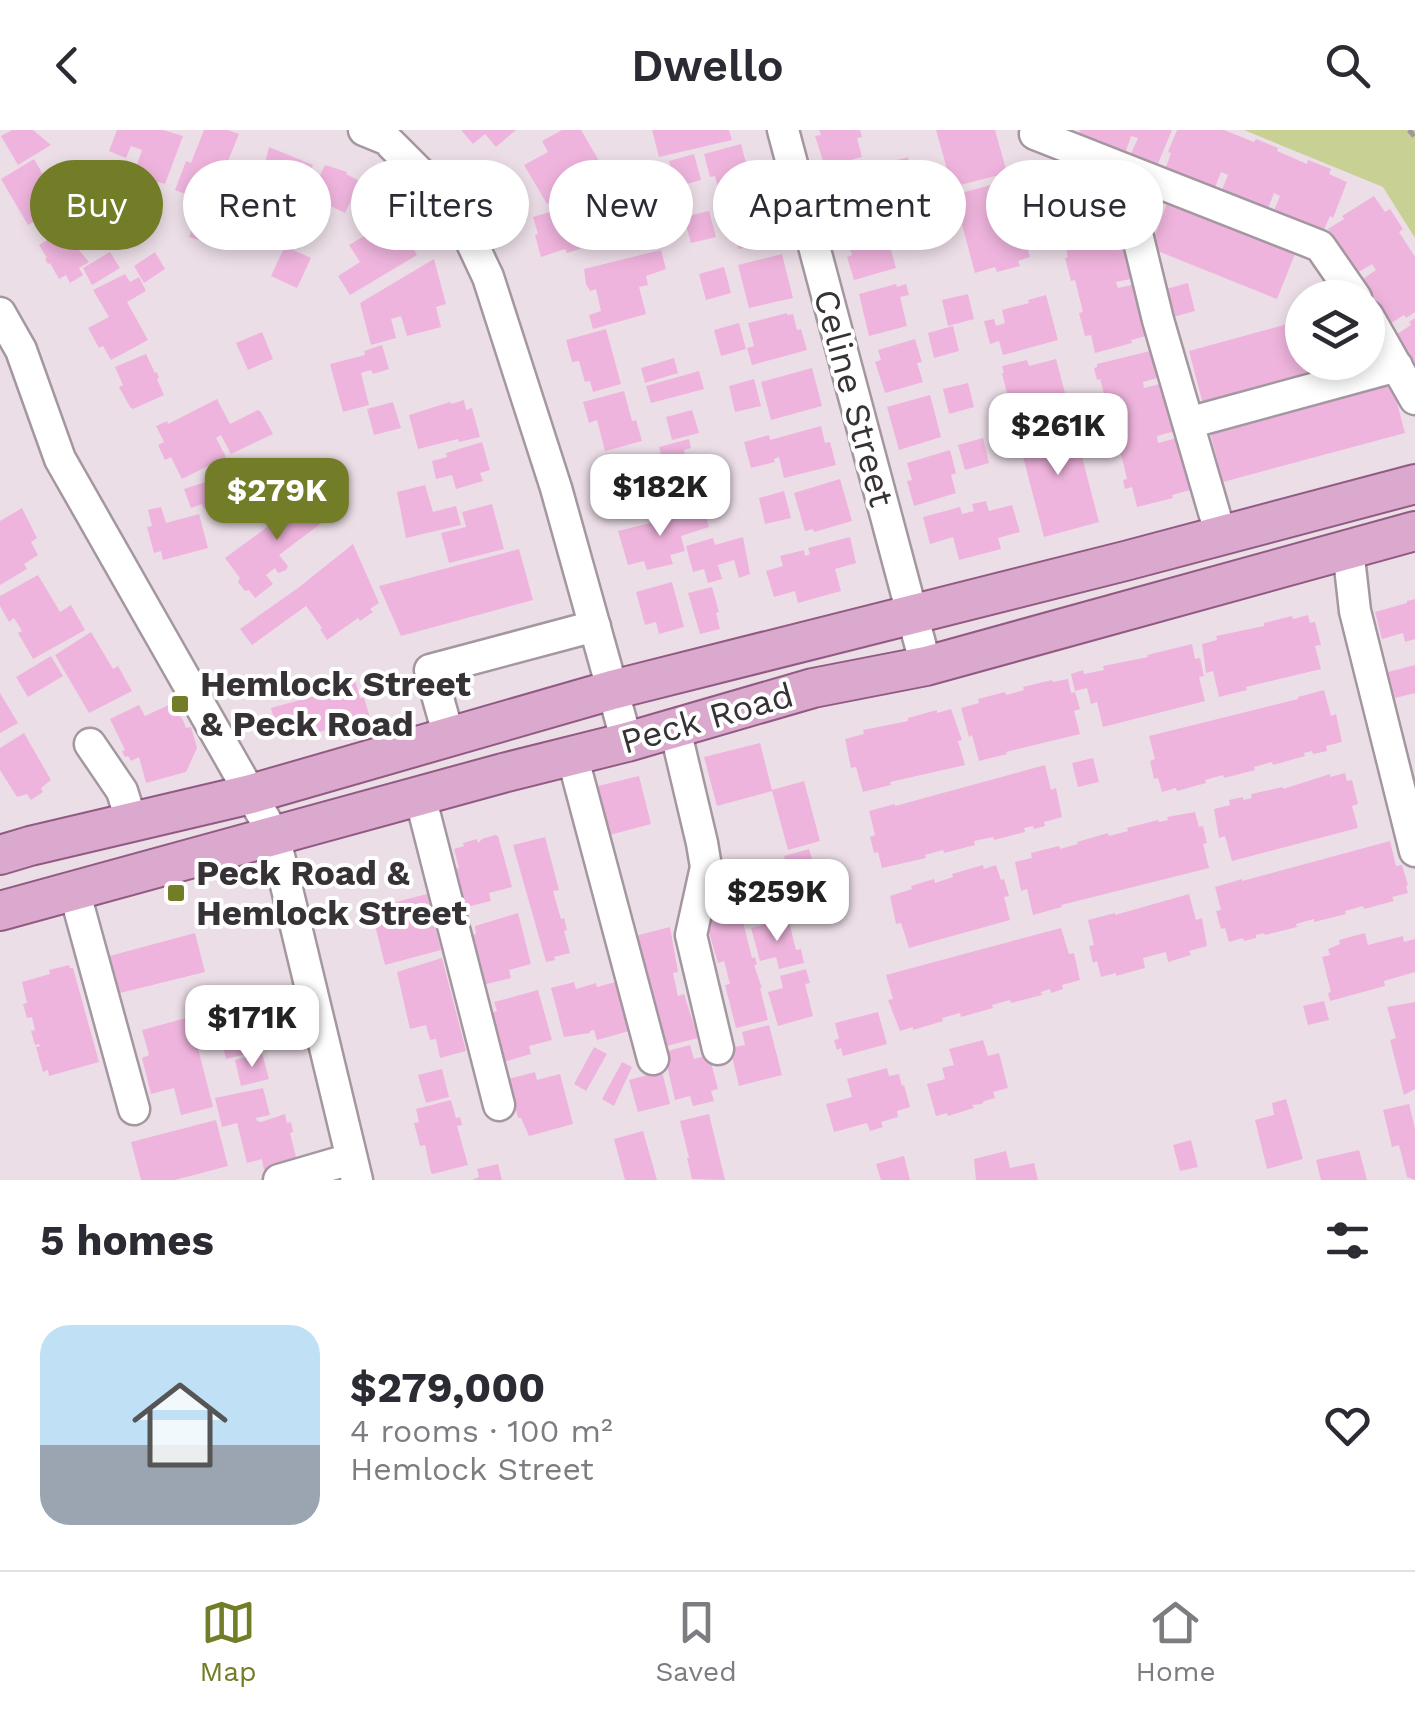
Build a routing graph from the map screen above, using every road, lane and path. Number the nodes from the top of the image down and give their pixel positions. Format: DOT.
graph roads {
  1 [pos="364,130"];
  2 [pos="783,130"];
  3 [pos="1409,130"];
  4 [pos="1034,134"];
  5 [pos="1415,136"];
  6 [pos="1101,160"];
  7 [pos="1163,184"];
  8 [pos="1141,250"];
  9 [pos="1344,280"];
  10 [pos="0,314"];
  11 [pos="1385,345"];
  12 [pos="1397,366"];
  13 [pos="1415,399"];
  14 [pos="1188,423"];
  15 [pos="1415,484"];
  16 [pos="1415,530"];
  17 [pos="1220,536"];
  18 [pos="1348,549"];
  19 [pos="912,614"];
  20 [pos="595,626"];
  21 [pos="926,666"];
  22 [pos="612,690"];
  23 [pos="675,728"];
  24 [pos="449,738"];
  25 [pos="627,742"];
  26 [pos="90,744"];
  27 [pos="572,755"];
  28 [pos="250,794"];
  29 [pos="420,796"];
  30 [pos="132,822"];
  31 [pos="274,835"];
  32 [pos="1415,851"];
  33 [pos="0,856"];
  34 [pos="74,890"];
  35 [pos="0,911"];
  36 [pos="718,1049"];
  37 [pos="653,1059"];
  38 [pos="499,1105"];
  39 [pos="134,1109"];
  40 [pos="354,1170"];
  41 [pos="280,1180"];
  1 -- 20 [label="street"];
  2 -- 19 [label="street, Celine Street"];
  3 -- 5 [label="path"];
  4 -- 6 [label="street"];
  7 -- 9 [label="street"];
  8 -- 14 [label="street"];
  10 -- 28 [label="street"];
  11 -- 12 [label="street"];
  12 -- 13 [label="street"];
  12 -- 14 [label="street"];
  14 -- 17 [label="street"];
  15 -- 17 [label="main road, Peck Road"];
  16 -- 18 [label="main road, Peck Road"];
  17 -- 19 [label="main road, Peck Road"];
  18 -- 21 [label="main road, Peck Road"];
  18 -- 32 [label="street"];
  19 -- 21 [label="street, Celine Street"];
  19 -- 22 [label="main road, Peck Road"];
  20 -- 22 [label="street"];
  20 -- 24 [label="street"];
  21 -- 23 [label="main road, Peck Road"];
  22 -- 24 [label="main road, Peck Road"];
  22 -- 25 [label="street"];
  23 -- 25 [label="main road, Peck Road"];
  23 -- 36 [label="street"];
  24 -- 28 [label="main road, Peck Road"];
  25 -- 27 [label="main road, Peck Road"];
  26 -- 30 [label="street"];
  27 -- 29 [label="main road, Peck Road"];
  27 -- 37 [label="street"];
  28 -- 30 [label="main road, Peck Road"];
  28 -- 31 [label="street"];
  29 -- 31 [label="main road, Peck Road"];
  29 -- 38 [label="street"];
  30 -- 33 [label="main road, Peck Road"];
  31 -- 34 [label="main road, Peck Road"];
  31 -- 40 [label="street"];
  34 -- 35 [label="main road, Peck Road"];
  34 -- 39 [label="street"];
  40 -- 41 [label="street"];
}
